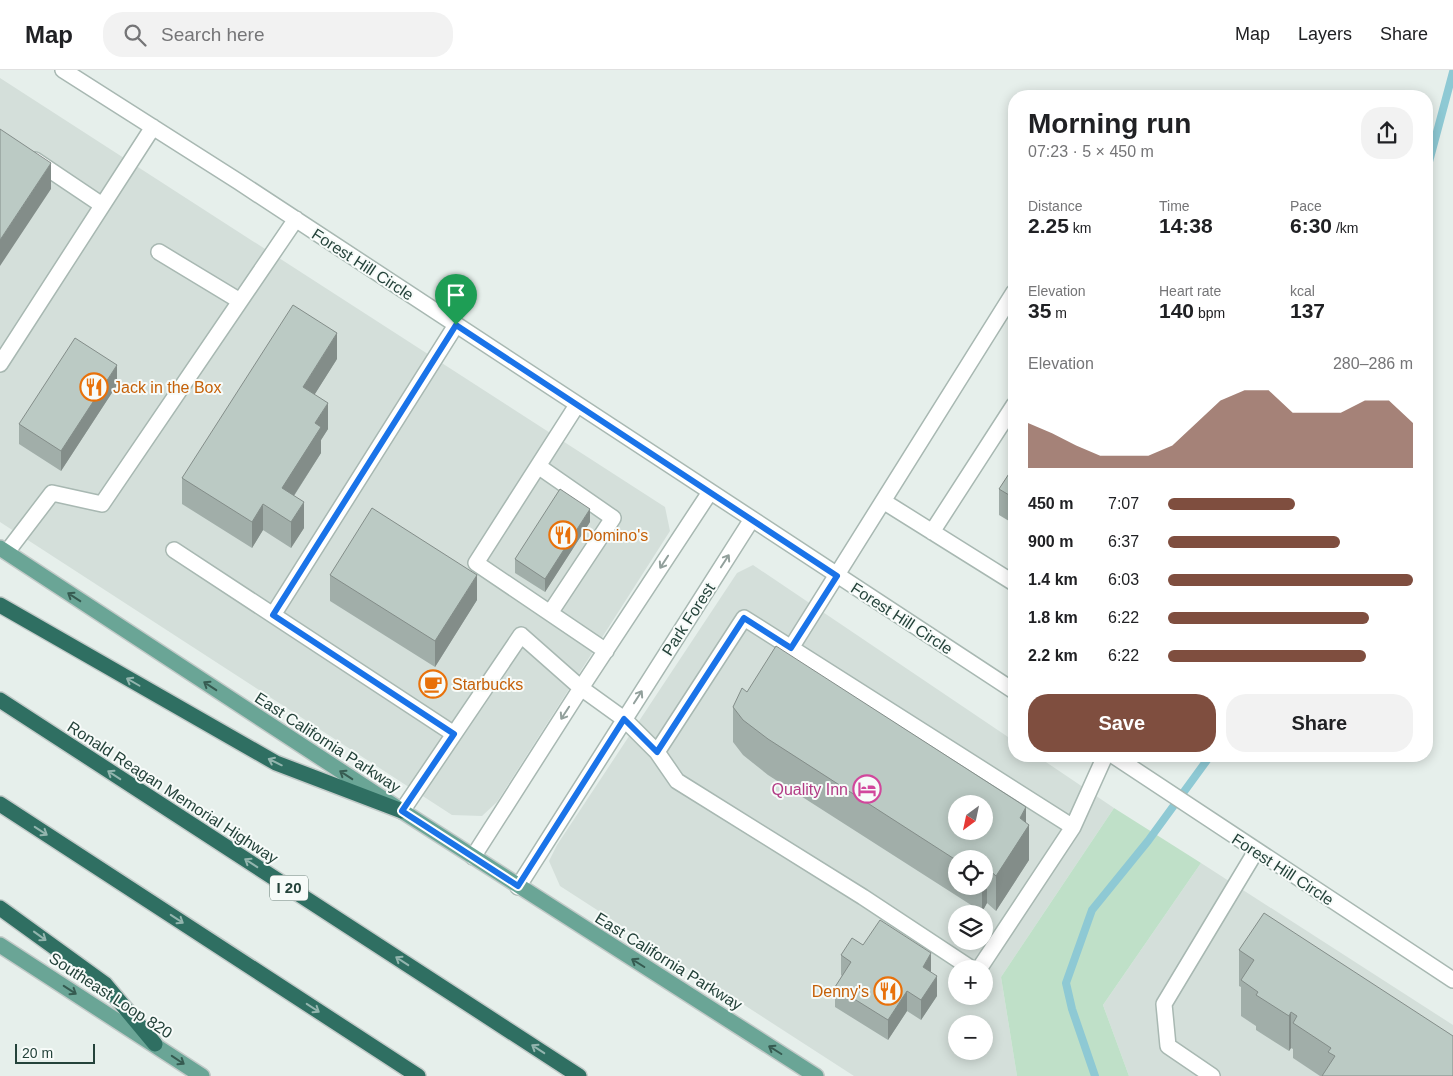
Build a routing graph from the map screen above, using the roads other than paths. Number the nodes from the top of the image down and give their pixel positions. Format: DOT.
graph roads {
  1 [pos="63,70"];
  2 [pos="153,127"];
  3 [pos="24,152"];
  4 [pos="102,205"];
  5 [pos="296,219"];
  6 [pos="159,252"];
  7 [pos="240,301"];
  8 [pos="1008,302"];
  9 [pos="456,325"];
  10 [pos="0,364"];
  11 [pos="578,405"];
  12 [pos="1008,414"];
  13 [pos="538,466"];
  14 [pos="710,492"];
  15 [pos="883,501"];
  16 [pos="752,519"];
  17 [pos="932,532"];
  18 [pos="3,550"];
  19 [pos="174,550"];
  20 [pos="837,576"];
  21 [pos="1008,579"];
  22 [pos="0,605"];
  23 [pos="550,613"];
  24 [pos="273,615"];
  25 [pos="791,648"];
  26 [pos="606,651"];
  27 [pos="1008,687"];
  28 [pos="581,688"];
  29 [pos="0,700"];
  30 [pos="624,719"];
  31 [pos="454,734"];
  32 [pos="657,752"];
  33 [pos="1102,762"];
  34 [pos="1123,762"];
  35 [pos="0,804"];
  36 [pos="402,811"];
  37 [pos="1073,827"];
  38 [pos="1256,851"];
  39 [pos="473,857"];
  40 [pos="518,886"];
  41 [pos="0,908"];
  42 [pos="0,945"];
  43 [pos="958,960"];
  44 [pos="985,960"];
  45 [pos="1453,980"];
  46 [pos="155,1044"];
  47 [pos="202,1076"];
  48 [pos="418,1076"];
  49 [pos="579,1076"];
  50 [pos="816,1076"];
  51 [pos="1212,1076"];
  1 -- 2 [label="street, Forest Hill Circle"];
  2 -- 4 [label="street"];
  2 -- 5 [label="street, Forest Hill Circle"];
  3 -- 4 [label="street"];
  4 -- 10 [label="street"];
  5 -- 7 [label="street"];
  5 -- 9 [label="street, Forest Hill Circle"];
  6 -- 7 [label="street"];
  7 -- 18 [label="street"];
  8 -- 15 [label="street"];
  9 -- 11 [label="street, Forest Hill Circle"];
  9 -- 24 [label="street"];
  11 -- 13 [label="street"];
  11 -- 14 [label="street, Forest Hill Circle"];
  12 -- 17 [label="street"];
  13 -- 23 [label="street"];
  13 -- 23 [label="street"];
  14 -- 16 [label="street, Forest Hill Circle"];
  14 -- 26 [label="street, one-way"];
  15 -- 17 [label="street"];
  15 -- 20 [label="street"];
  16 -- 20 [label="street, Forest Hill Circle"];
  30 -- 16 [label="street, Park Forest, one-way"];
  17 -- 21 [label="street"];
  36 -- 18 [label="main road, East California Parkway, one-way"];
  19 -- 24 [label="street"];
  20 -- 25 [label="street"];
  20 -- 27 [label="street, Forest Hill Circle"];
  36 -- 22 [label="highway, one-way"];
  23 -- 26 [label="street"];
  24 -- 31 [label="street"];
  25 -- 32 [label="street"];
  25 -- 37 [label="street"];
  26 -- 28 [label="street"];
  28 -- 30 [label="street"];
  28 -- 31 [label="street"];
  28 -- 39 [label="street, one-way"];
  49 -- 29 [label="highway, Ronald Reagan Memorial Highway / I 20, one-way"];
  30 -- 32 [label="street"];
  30 -- 40 [label="street, Park Forest"];
  31 -- 36 [label="street"];
  32 -- 43 [label="street"];
  33 -- 37 [label="street"];
  34 -- 38 [label="street, Forest Hill Circle"];
  35 -- 48 [label="highway, one-way"];
  36 -- 39 [label="main road, East California Parkway"];
  37 -- 44 [label="street"];
  38 -- 45 [label="street, Forest Hill Circle"];
  38 -- 51 [label="street"];
  39 -- 40 [label="main road, East California Parkway"];
  50 -- 40 [label="main road, East California Parkway, one-way"];
  41 -- 46 [label="highway, one-way"];
  42 -- 46 [label="main road, Southeast Loop 820, one-way"];
  46 -- 47 [label="main road, Southeast Loop 820, one-way"];
}
